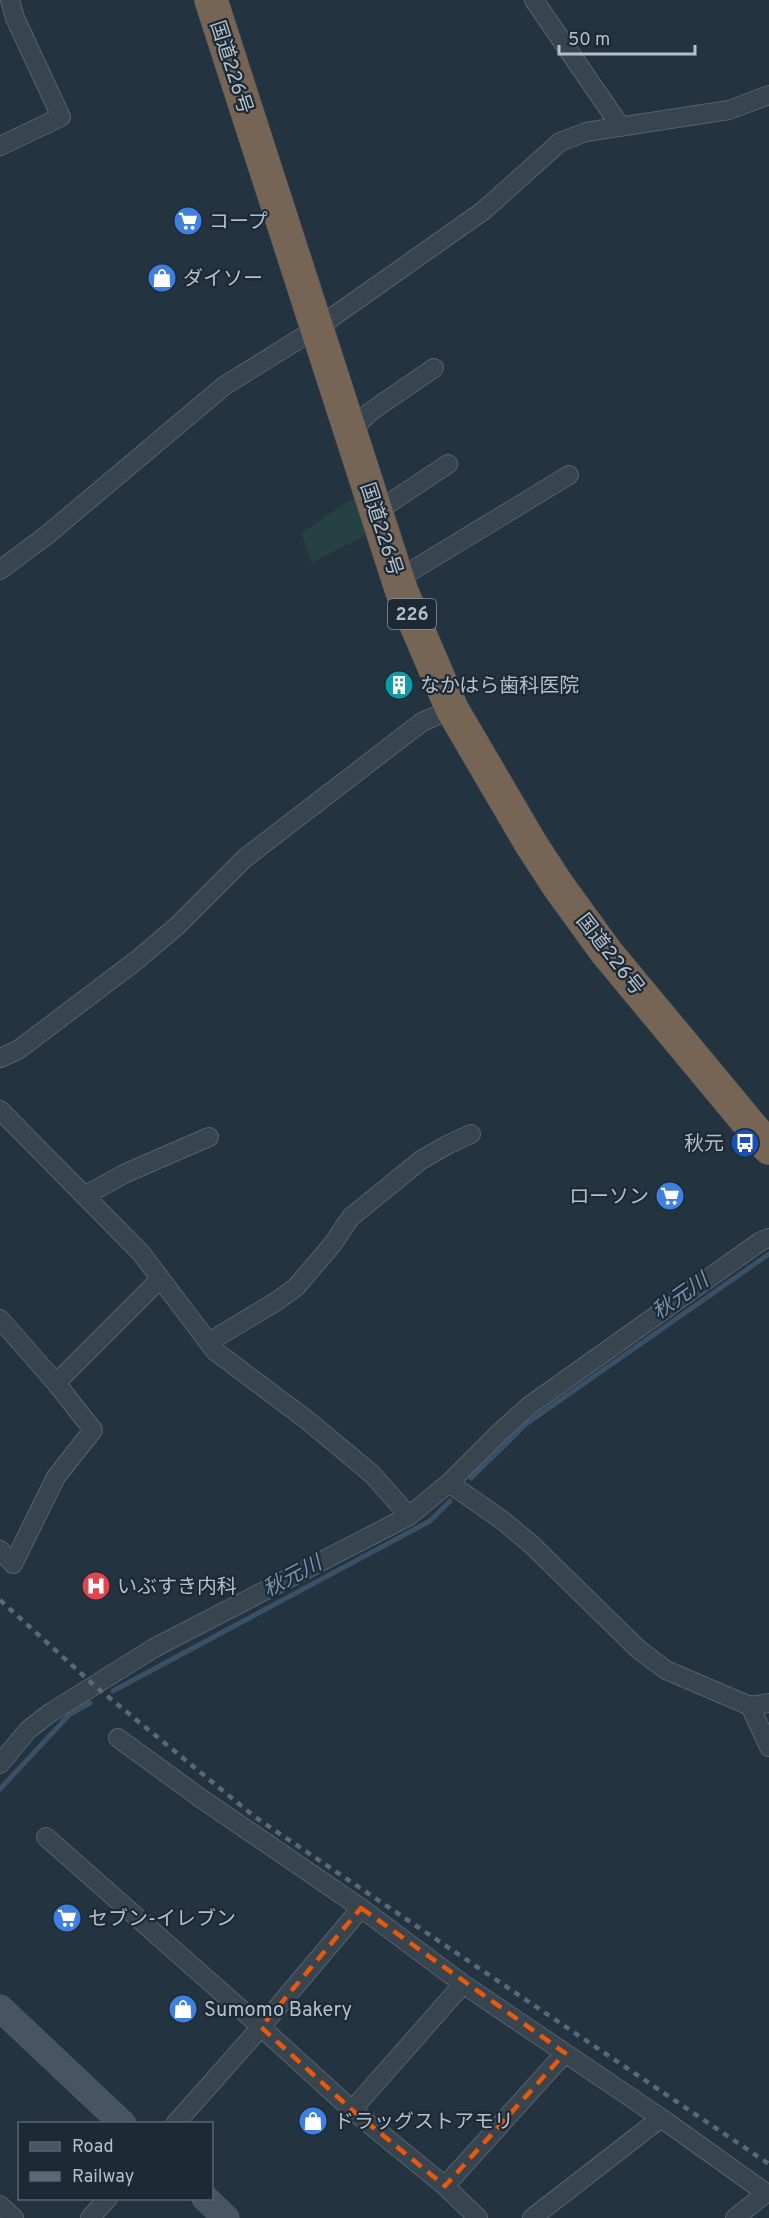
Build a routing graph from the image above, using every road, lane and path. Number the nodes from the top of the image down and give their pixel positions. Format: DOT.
graph roads {
  1 [pos="10,0"];
  2 [pos="211,0"];
  3 [pos="534,0"];
  4 [pos="8,22"];
  5 [pos="769,95"];
  6 [pos="621,127"];
  7 [pos="0,146"];
  8 [pos="317,328"];
  9 [pos="434,368"];
  10 [pos="350,432"];
  11 [pos="448,464"];
  12 [pos="568,475"];
  13 [pos="376,512"];
  14 [pos="0,570"];
  15 [pos="398,579"];
  16 [pos="452,709"];
  17 [pos="0,1058"];
  18 [pos="0,1110"];
  19 [pos="471,1134"];
  20 [pos="209,1137"];
  21 [pos="769,1148"];
  22 [pos="84,1196"];
  23 [pos="769,1238"];
  24 [pos="160,1279"];
  25 [pos="0,1319"];
  26 [pos="209,1342"];
  27 [pos="56,1383"];
  28 [pos="449,1483"];
  29 [pos="409,1516"];
  30 [pos="0,1550"];
  31 [pos="769,1703"];
  32 [pos="750,1706"];
  33 [pos="118,1738"];
  34 [pos="769,1746"];
  35 [pos="0,1764"];
  36 [pos="46,1837"];
  37 [pos="360,1908"];
  38 [pos="463,1984"];
  39 [pos="0,2008"];
  40 [pos="261,2027"];
  41 [pos="565,2053"];
  42 [pos="352,2110"];
  43 [pos="661,2118"];
  44 [pos="121,2122"];
  45 [pos="177,2122"];
  46 [pos="445,2186"];
  47 [pos="107,2200"];
  48 [pos="206,2200"];
  49 [pos="0,2205"];
  50 [pos="14,2218"];
  51 [pos="90,2218"];
  52 [pos="226,2218"];
  53 [pos="478,2218"];
  54 [pos="532,2218"];
  55 [pos="735,2218"];
  1 -- 4 [label="street"];
  2 -- 8 [label="highway, 国道226号 / 226"];
  3 -- 6 [label="street"];
  4 -- 7 [label="street"];
  5 -- 6 [label="street"];
  6 -- 8 [label="street"];
  8 -- 10 [label="highway, 国道226号 / 226"];
  8 -- 14 [label="street"];
  9 -- 10 [label="street"];
  10 -- 13 [label="highway, 国道226号 / 226"];
  11 -- 13 [label="street"];
  12 -- 15 [label="street"];
  13 -- 15 [label="highway, 国道226号 / 226"];
  15 -- 16 [label="highway, 国道226号 / 226"];
  16 -- 17 [label="street"];
  16 -- 21 [label="highway, 国道226号 / 226"];
  18 -- 22 [label="street"];
  19 -- 26 [label="street"];
  20 -- 22 [label="street"];
  22 -- 24 [label="street"];
  23 -- 28 [label="street"];
  24 -- 26 [label="street"];
  24 -- 27 [label="street"];
  25 -- 27 [label="street"];
  26 -- 29 [label="street"];
  27 -- 30 [label="street"];
  28 -- 29 [label="street"];
  28 -- 32 [label="street"];
  29 -- 35 [label="street"];
  31 -- 32 [label="street"];
  32 -- 34 [label="street"];
  33 -- 37 [label="street"];
  36 -- 40 [label="street"];
  37 -- 38 [label="street"];
  37 -- 40 [label="street"];
  38 -- 41 [label="street"];
  38 -- 42 [label="street"];
  39 -- 44 [label="street"];
  40 -- 42 [label="street"];
  40 -- 45 [label="street"];
  41 -- 43 [label="street"];
  41 -- 46 [label="street"];
  42 -- 46 [label="street"];
  43 -- 54 [label="street"];
  43 -- 55 [label="street"];
  46 -- 53 [label="street"];
  47 -- 51 [label="street"];
  48 -- 52 [label="street"];
  49 -- 50 [label="street"];
}
